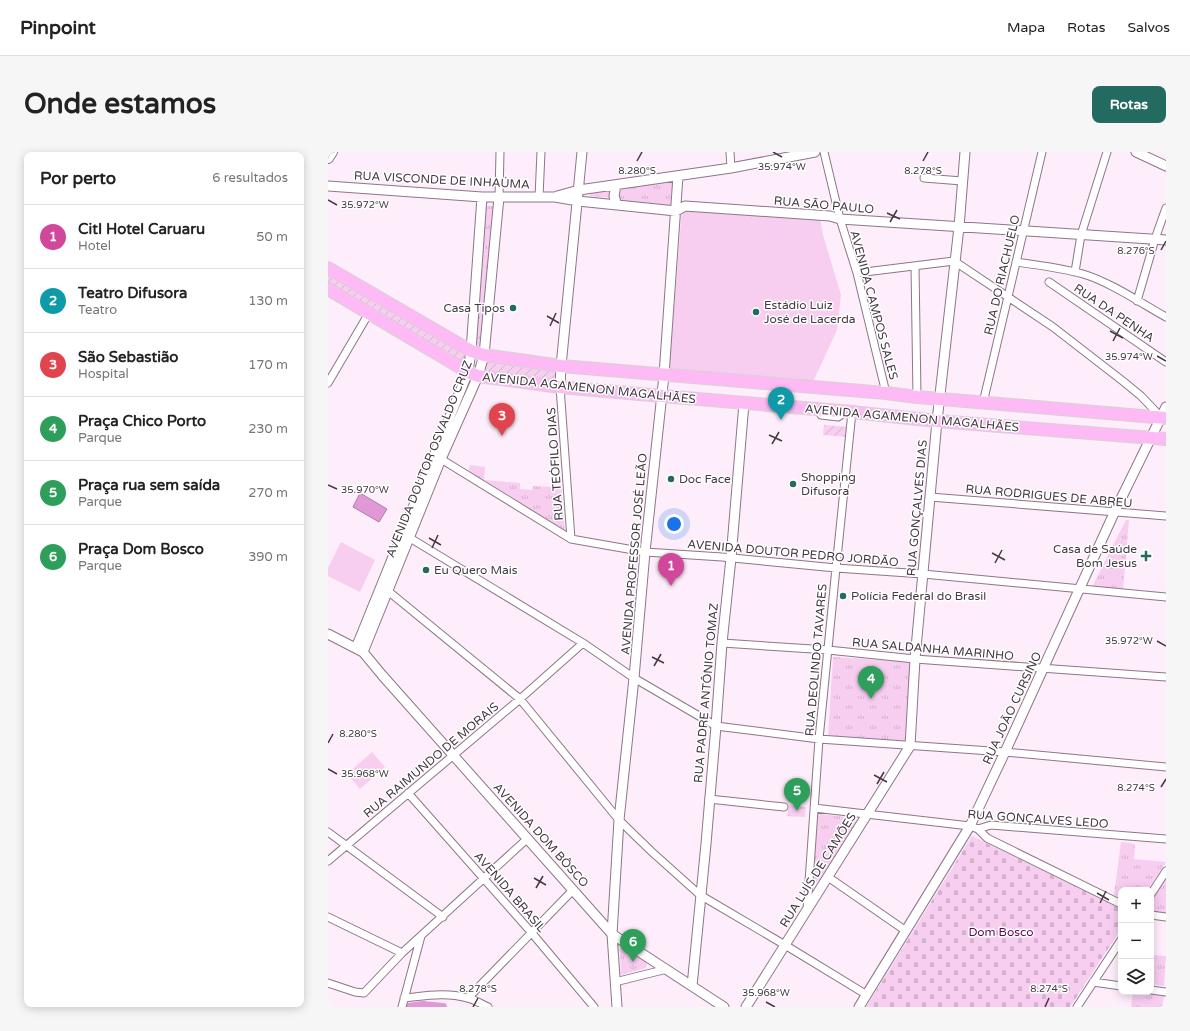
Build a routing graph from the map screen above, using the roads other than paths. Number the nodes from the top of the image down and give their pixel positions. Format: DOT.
graph roads {
  1 [pos="332,152"];
  2 [pos="500,152"];
  3 [pos="542,152"];
  4 [pos="582,152"];
  5 [pos="730,152"];
  6 [pos="815,152"];
  7 [pos="824,152"];
  8 [pos="965,152"];
  9 [pos="1042,152"];
  10 [pos="1107,152"];
  11 [pos="1136,152"];
  12 [pos="328,158"];
  13 [pos="1166,166"];
  14 [pos="731,168"];
  15 [pos="678,176"];
  16 [pos="924,178"];
  17 [pos="962,181"];
  18 [pos="616,185"];
  19 [pos="328,186"];
  20 [pos="579,190"];
  21 [pos="482,197"];
  22 [pos="499,197"];
  23 [pos="539,197"];
  24 [pos="555,197"];
  25 [pos="578,201"];
  26 [pos="617,205"];
  27 [pos="1166,208"];
  28 [pos="676,211"];
  29 [pos="840,219"];
  30 [pos="959,227"];
  31 [pos="1024,231"];
  32 [pos="1081,235"];
  33 [pos="1155,239"];
  34 [pos="1166,240"];
  35 [pos="954,261"];
  36 [pos="1016,262"];
  37 [pos="915,266"];
  38 [pos="328,268"];
  39 [pos="857,272"];
  40 [pos="1075,272"];
  41 [pos="1049,282"];
  42 [pos="328,288"];
  43 [pos="1008,298"];
  44 [pos="1137,301"];
  45 [pos="369,313"];
  46 [pos="1166,317"];
  47 [pos="471,351"];
  48 [pos="484,355"];
  49 [pos="1166,362"];
  50 [pos="561,366"];
  51 [pos="473,374"];
  52 [pos="664,375"];
  53 [pos="328,383"];
  54 [pos="560,387"];
  55 [pos="886,393"];
  56 [pos="662,396"];
  57 [pos="917,397"];
  58 [pos="940,399"];
  59 [pos="744,403"];
  60 [pos="983,403"];
  61 [pos="849,412"];
  62 [pos="1164,414"];
  63 [pos="937,421"];
  64 [pos="1151,437"];
  65 [pos="1166,439"];
  66 [pos="442,459"];
  67 [pos="930,497"];
  68 [pos="1116,511"];
  69 [pos="1166,516"];
  70 [pos="410,538"];
  71 [pos="571,539"];
  72 [pos="645,552"];
  73 [pos="731,558"];
  74 [pos="836,568"];
  75 [pos="923,574"];
  76 [pos="1079,590"];
  77 [pos="388,591"];
  78 [pos="1166,597"];
  79 [pos="328,634"];
  80 [pos="582,643"];
  81 [pos="722,643"];
  82 [pos="360,650"];
  83 [pos="828,650"];
  84 [pos="915,659"];
  85 [pos="1043,669"];
  86 [pos="1166,677"];
  87 [pos="634,678"];
  88 [pos="520,699"];
  89 [pos="716,726"];
  90 [pos="819,739"];
  91 [pos="910,746"];
  92 [pos="1005,752"];
  93 [pos="452,755"];
  94 [pos="1166,767"];
  95 [pos="408,793"];
  96 [pos="709,799"];
  97 [pos="784,807"];
  98 [pos="814,808"];
  99 [pos="867,815"];
  100 [pos="620,820"];
  101 [pos="974,827"];
  102 [pos="328,832"];
  103 [pos="528,838"];
  104 [pos="1166,839"];
  105 [pos="347,845"];
  106 [pos="328,861"];
  107 [pos="1166,871"];
  108 [pos="828,878"];
  109 [pos="484,879"];
  110 [pos="1154,889"];
  111 [pos="573,890"];
  112 [pos="700,895"];
  113 [pos="1118,903"];
  114 [pos="807,910"];
  115 [pos="1154,915"];
  116 [pos="328,917"];
  117 [pos="443,917"];
  118 [pos="1166,917"];
  119 [pos="906,931"];
  120 [pos="531,932"];
  121 [pos="612,934"];
  122 [pos="421,935"];
  123 [pos="1118,944"];
  124 [pos="785,945"];
  125 [pos="402,953"];
  126 [pos="667,969"];
  127 [pos="615,982"];
  128 [pos="1093,982"];
  129 [pos="328,983"];
  130 [pos="692,986"];
  131 [pos="1118,986"];
  132 [pos="1154,990"];
  133 [pos="1166,992"];
  134 [pos="867,995"];
  135 [pos="468,998"];
  136 [pos="403,1002"];
  137 [pos="616,1006"];
  138 [pos="488,1007"];
  139 [pos="594,1007"];
  140 [pos="724,1007"];
  141 [pos="746,1007"];
  142 [pos="859,1007"];
  143 [pos="1077,1007"];
  1 -- 12 [label="main road"];
  2 -- 22 [label="street"];
  3 -- 23 [label="street"];
  4 -- 20 [label="street"];
  5 -- 14 [label="street"];
  6 -- 14 [label="street, RUA VISCONDE DE INHAÚMA"];
  7 -- 29 [label="street, AVENIDA CAMPOS SALES"];
  8 -- 17 [label="street, RUA GONÇALVES DIAS"];
  9 -- 31 [label="street, RUA DO RIACHUELO"];
  10 -- 32 [label="street"];
  11 -- 13 [label="street"];
  14 -- 15 [label="street, RUA VISCONDE DE INHAÚMA"];
  15 -- 18 [label="street, RUA VISCONDE DE INHAÚMA"];
  15 -- 28 [label="street, AVENIDA PROFESSOR JOSÉ LEÃO"];
  16 -- 17 [label="street"];
  17 -- 30 [label="street, RUA GONÇALVES DIAS"];
  18 -- 20 [label="street, RUA VISCONDE DE INHAÚMA"];
  18 -- 26 [label="street"];
  19 -- 21 [label="street, RUA VISCONDE DE INHAÚMA"];
  20 -- 24 [label="street, RUA VISCONDE DE INHAÚMA"];
  20 -- 25 [label="street"];
  21 -- 22 [label="street, RUA VISCONDE DE INHAÚMA"];
  21 -- 47 [label="street, AVENIDA DOUTOR OSVALDO CRUZ"];
  22 -- 23 [label="street, RUA VISCONDE DE INHAÚMA"];
  22 -- 48 [label="street, AVENIDA DOUTOR OSVALDO CRUZ"];
  23 -- 24 [label="street, RUA VISCONDE DE INHAÚMA"];
  24 -- 25 [label="street, RUA VISCONDE DE INHAÚMA"];
  25 -- 26 [label="street, RUA SÃO PAULO"];
  25 -- 50 [label="street"];
  26 -- 28 [label="street, RUA SÃO PAULO"];
  27 -- 33 [label="street"];
  28 -- 29 [label="street, RUA SÃO PAULO"];
  28 -- 52 [label="street, AVENIDA PROFESSOR JOSÉ LEÃO"];
  29 -- 30 [label="street, RUA SÃO PAULO"];
  29 -- 39 [label="street, AVENIDA CAMPOS SALES"];
  30 -- 31 [label="street, RUA SÃO PAULO"];
  30 -- 35 [label="street, RUA GONÇALVES DIAS"];
  31 -- 32 [label="street, RUA SÃO PAULO"];
  31 -- 36 [label="street, RUA DO RIACHUELO"];
  32 -- 33 [label="street, RUA SÃO PAULO"];
  32 -- 40 [label="street"];
  33 -- 34 [label="street, RUA SÃO PAULO"];
  33 -- 44 [label="street"];
  35 -- 37 [label="street"];
  35 -- 43 [label="street"];
  35 -- 58 [label="street, RUA GONÇALVES DIAS"];
  36 -- 40 [label="street"];
  36 -- 43 [label="street, RUA DO RIACHUELO"];
  37 -- 39 [label="street"];
  37 -- 57 [label="street"];
  38 -- 47 [label="main road, AVENIDA AGAMENON MAGALHÃES"];
  39 -- 55 [label="street, AVENIDA CAMPOS SALES"];
  40 -- 44 [label="street"];
  41 -- 49 [label="street, RUA DA PENHA"];
  42 -- 45 [label="main road"];
  43 -- 60 [label="street, RUA DO RIACHUELO"];
  43 -- 62 [label="street"];
  44 -- 46 [label="street"];
  45 -- 51 [label="main road"];
  45 -- 53 [label="street"];
  47 -- 48 [label="main road, AVENIDA AGAMENON MAGALHÃES"];
  47 -- 51 [label="street, AVENIDA DOUTOR OSVALDO CRUZ"];
  48 -- 50 [label="main road, AVENIDA AGAMENON MAGALHÃES"];
  48 -- 51 [label="street, AVENIDA DOUTOR OSVALDO CRUZ"];
  50 -- 52 [label="main road, AVENIDA AGAMENON MAGALHÃES"];
  50 -- 54 [label="street"];
  51 -- 54 [label="main road, AVENIDA AGAMENON MAGALHÃES"];
  51 -- 66 [label="street, AVENIDA DOUTOR OSVALDO CRUZ"];
  51 -- 82 [label="street, AVENIDA DOUTOR OSVALDO CRUZ"];
  52 -- 55 [label="main road, AVENIDA AGAMENON MAGALHÃES"];
  52 -- 56 [label="street, AVENIDA PROFESSOR JOSÉ LEÃO"];
  54 -- 56 [label="main road, AVENIDA AGAMENON MAGALHÃES"];
  54 -- 71 [label="street, RUA TEÓFILO DIAS"];
  55 -- 57 [label="main road, AVENIDA AGAMENON MAGALHÃES"];
  56 -- 59 [label="main road, AVENIDA AGAMENON MAGALHÃES"];
  56 -- 72 [label="street, AVENIDA PROFESSOR JOSÉ LEÃO"];
  57 -- 58 [label="main road, AVENIDA AGAMENON MAGALHÃES"];
  58 -- 60 [label="main road, AVENIDA AGAMENON MAGALHÃES"];
  58 -- 63 [label="street, RUA GONÇALVES DIAS"];
  59 -- 61 [label="main road, AVENIDA AGAMENON MAGALHÃES"];
  59 -- 73 [label="street, RUA PADRE ANTÔNIO TOMAZ"];
  60 -- 62 [label="main road, AVENIDA AGAMENON MAGALHÃES"];
  61 -- 63 [label="main road, AVENIDA AGAMENON MAGALHÃES"];
  61 -- 74 [label="street, RUA DEOLINDO TAVARES"];
  62 -- 64 [label="street, RUA JOÃO CURSINO"];
  63 -- 64 [label="main road, AVENIDA AGAMENON MAGALHÃES"];
  63 -- 67 [label="street, RUA GONÇALVES DIAS"];
  64 -- 65 [label="main road, AVENIDA AGAMENON MAGALHÃES"];
  64 -- 68 [label="street, RUA JOÃO CURSINO"];
  66 -- 70 [label="street, AVENIDA DOUTOR OSVALDO CRUZ"];
  66 -- 71 [label="street, AVENIDA DOUTOR PEDRO JORDÃO"];
  67 -- 68 [label="street, RUA RODRIGUES DE ABREU"];
  67 -- 75 [label="street, RUA GONÇALVES DIAS"];
  68 -- 69 [label="street, RUA RODRIGUES DE ABREU"];
  68 -- 76 [label="street, RUA JOÃO CURSINO"];
  70 -- 77 [label="street, AVENIDA DOUTOR OSVALDO CRUZ"];
  70 -- 80 [label="street"];
  71 -- 72 [label="street, AVENIDA DOUTOR PEDRO JORDÃO"];
  72 -- 73 [label="street, AVENIDA DOUTOR PEDRO JORDÃO"];
  72 -- 87 [label="street, AVENIDA PROFESSOR JOSÉ LEÃO"];
  73 -- 74 [label="street, AVENIDA DOUTOR PEDRO JORDÃO"];
  73 -- 81 [label="street, RUA PADRE ANTÔNIO TOMAZ"];
  74 -- 75 [label="street, AVENIDA DOUTOR PEDRO JORDÃO"];
  74 -- 83 [label="street, RUA DEOLINDO TAVARES"];
  75 -- 76 [label="street, AVENIDA DOUTOR PEDRO JORDÃO"];
  75 -- 84 [label="street, RUA GONÇALVES DIAS"];
  76 -- 78 [label="street, AVENIDA DOUTOR PEDRO JORDÃO"];
  76 -- 85 [label="street, RUA JOÃO CURSINO"];
  77 -- 82 [label="street, AVENIDA DOUTOR OSVALDO CRUZ"];
  77 -- 88 [label="street"];
  79 -- 82 [label="street"];
  80 -- 87 [label="street"];
  80 -- 88 [label="street, RUA RAIMUNDO DE MORAIS"];
  81 -- 83 [label="street, RUA SALDANHA MARINHO"];
  81 -- 89 [label="street, RUA PADRE ANTÔNIO TOMAZ"];
  82 -- 93 [label="street, AVENIDA DOM BÔSCO"];
  83 -- 84 [label="street, RUA SALDANHA MARINHO"];
  83 -- 90 [label="street, RUA DEOLINDO TAVARES"];
  84 -- 85 [label="street, RUA SALDANHA MARINHO"];
  84 -- 91 [label="street, RUA GONÇALVES DIAS"];
  85 -- 86 [label="street, RUA SALDANHA MARINHO"];
  85 -- 92 [label="street, RUA JOÃO CURSINO"];
  87 -- 89 [label="street"];
  87 -- 100 [label="street, AVENIDA PROFESSOR JOSÉ LEÃO"];
  88 -- 93 [label="street, RUA RAIMUNDO DE MORAIS"];
  88 -- 100 [label="street"];
  89 -- 90 [label="street"];
  89 -- 96 [label="street, RUA PADRE ANTÔNIO TOMAZ"];
  90 -- 91 [label="street"];
  90 -- 98 [label="street, RUA DEOLINDO TAVARES"];
  91 -- 92 [label="street"];
  91 -- 99 [label="street, RUA LUÍS DE CAMÕES"];
  92 -- 94 [label="street"];
  92 -- 101 [label="street, RUA JOÃO CURSINO"];
  93 -- 95 [label="street, RUA RAIMUNDO DE MORAIS"];
  93 -- 103 [label="street, AVENIDA DOM BÔSCO"];
  95 -- 105 [label="street, RUA RAIMUNDO DE MORAIS"];
  95 -- 109 [label="street, AVENIDA BRASIL"];
  96 -- 97 [label="street"];
  96 -- 112 [label="street, RUA PADRE ANTÔNIO TOMAZ"];
  98 -- 99 [label="street, RUA GONÇALVES LEDO"];
  98 -- 114 [label="street, RUA DEOLINDO TAVARES"];
  99 -- 101 [label="street, RUA GONÇALVES LEDO"];
  99 -- 108 [label="street, RUA LUÍS DE CAMÕES"];
  100 -- 112 [label="street"];
  100 -- 121 [label="street, AVENIDA PROFESSOR JOSÉ LEÃO"];
  101 -- 104 [label="street, RUA GONÇALVES LEDO"];
  101 -- 113 [label="street"];
  101 -- 119 [label="street, RUA JOÃO CURSINO"];
  102 -- 105 [label="street"];
  103 -- 109 [label="street"];
  103 -- 111 [label="street, AVENIDA DOM BÔSCO"];
  105 -- 106 [label="street, RUA RAIMUNDO DE MORAIS"];
  105 -- 117 [label="street"];
  107 -- 110 [label="street"];
  108 -- 114 [label="street, RUA LUÍS DE CAMÕES"];
  108 -- 119 [label="street"];
  109 -- 117 [label="street"];
  109 -- 120 [label="street, AVENIDA BRASIL"];
  111 -- 120 [label="street"];
  111 -- 121 [label="street, AVENIDA DOM BÔSCO"];
  112 -- 124 [label="street"];
  112 -- 130 [label="street, RUA PADRE ANTÔNIO TOMAZ"];
  114 -- 124 [label="street, RUA LUÍS DE CAMÕES"];
  115 -- 118 [label="street"];
  116 -- 125 [label="street"];
  117 -- 122 [label="street"];
  119 -- 134 [label="street, RUA JOÃO CURSINO"];
  120 -- 135 [label="street"];
  120 -- 139 [label="street, AVENIDA BRASIL"];
  121 -- 126 [label="street, AVENIDA DOM BÔSCO"];
  121 -- 127 [label="street, AVENIDA PROFESSOR JOSÉ LEÃO"];
  122 -- 125 [label="street"];
  122 -- 136 [label="street"];
  123 -- 128 [label="street"];
  124 -- 134 [label="street"];
  124 -- 141 [label="street, RUA LUÍS DE CAMÕES"];
  125 -- 129 [label="street"];
  126 -- 127 [label="street"];
  126 -- 130 [label="street, AVENIDA DOM BÔSCO"];
  127 -- 137 [label="street, AVENIDA PROFESSOR JOSÉ LEÃO"];
  128 -- 131 [label="street"];
  128 -- 143 [label="street"];
  130 -- 140 [label="street, AVENIDA DOM BÔSCO"];
  132 -- 133 [label="street"];
  134 -- 142 [label="street, RUA JOÃO CURSINO"];
  135 -- 136 [label="street"];
  135 -- 138 [label="street"];
}
